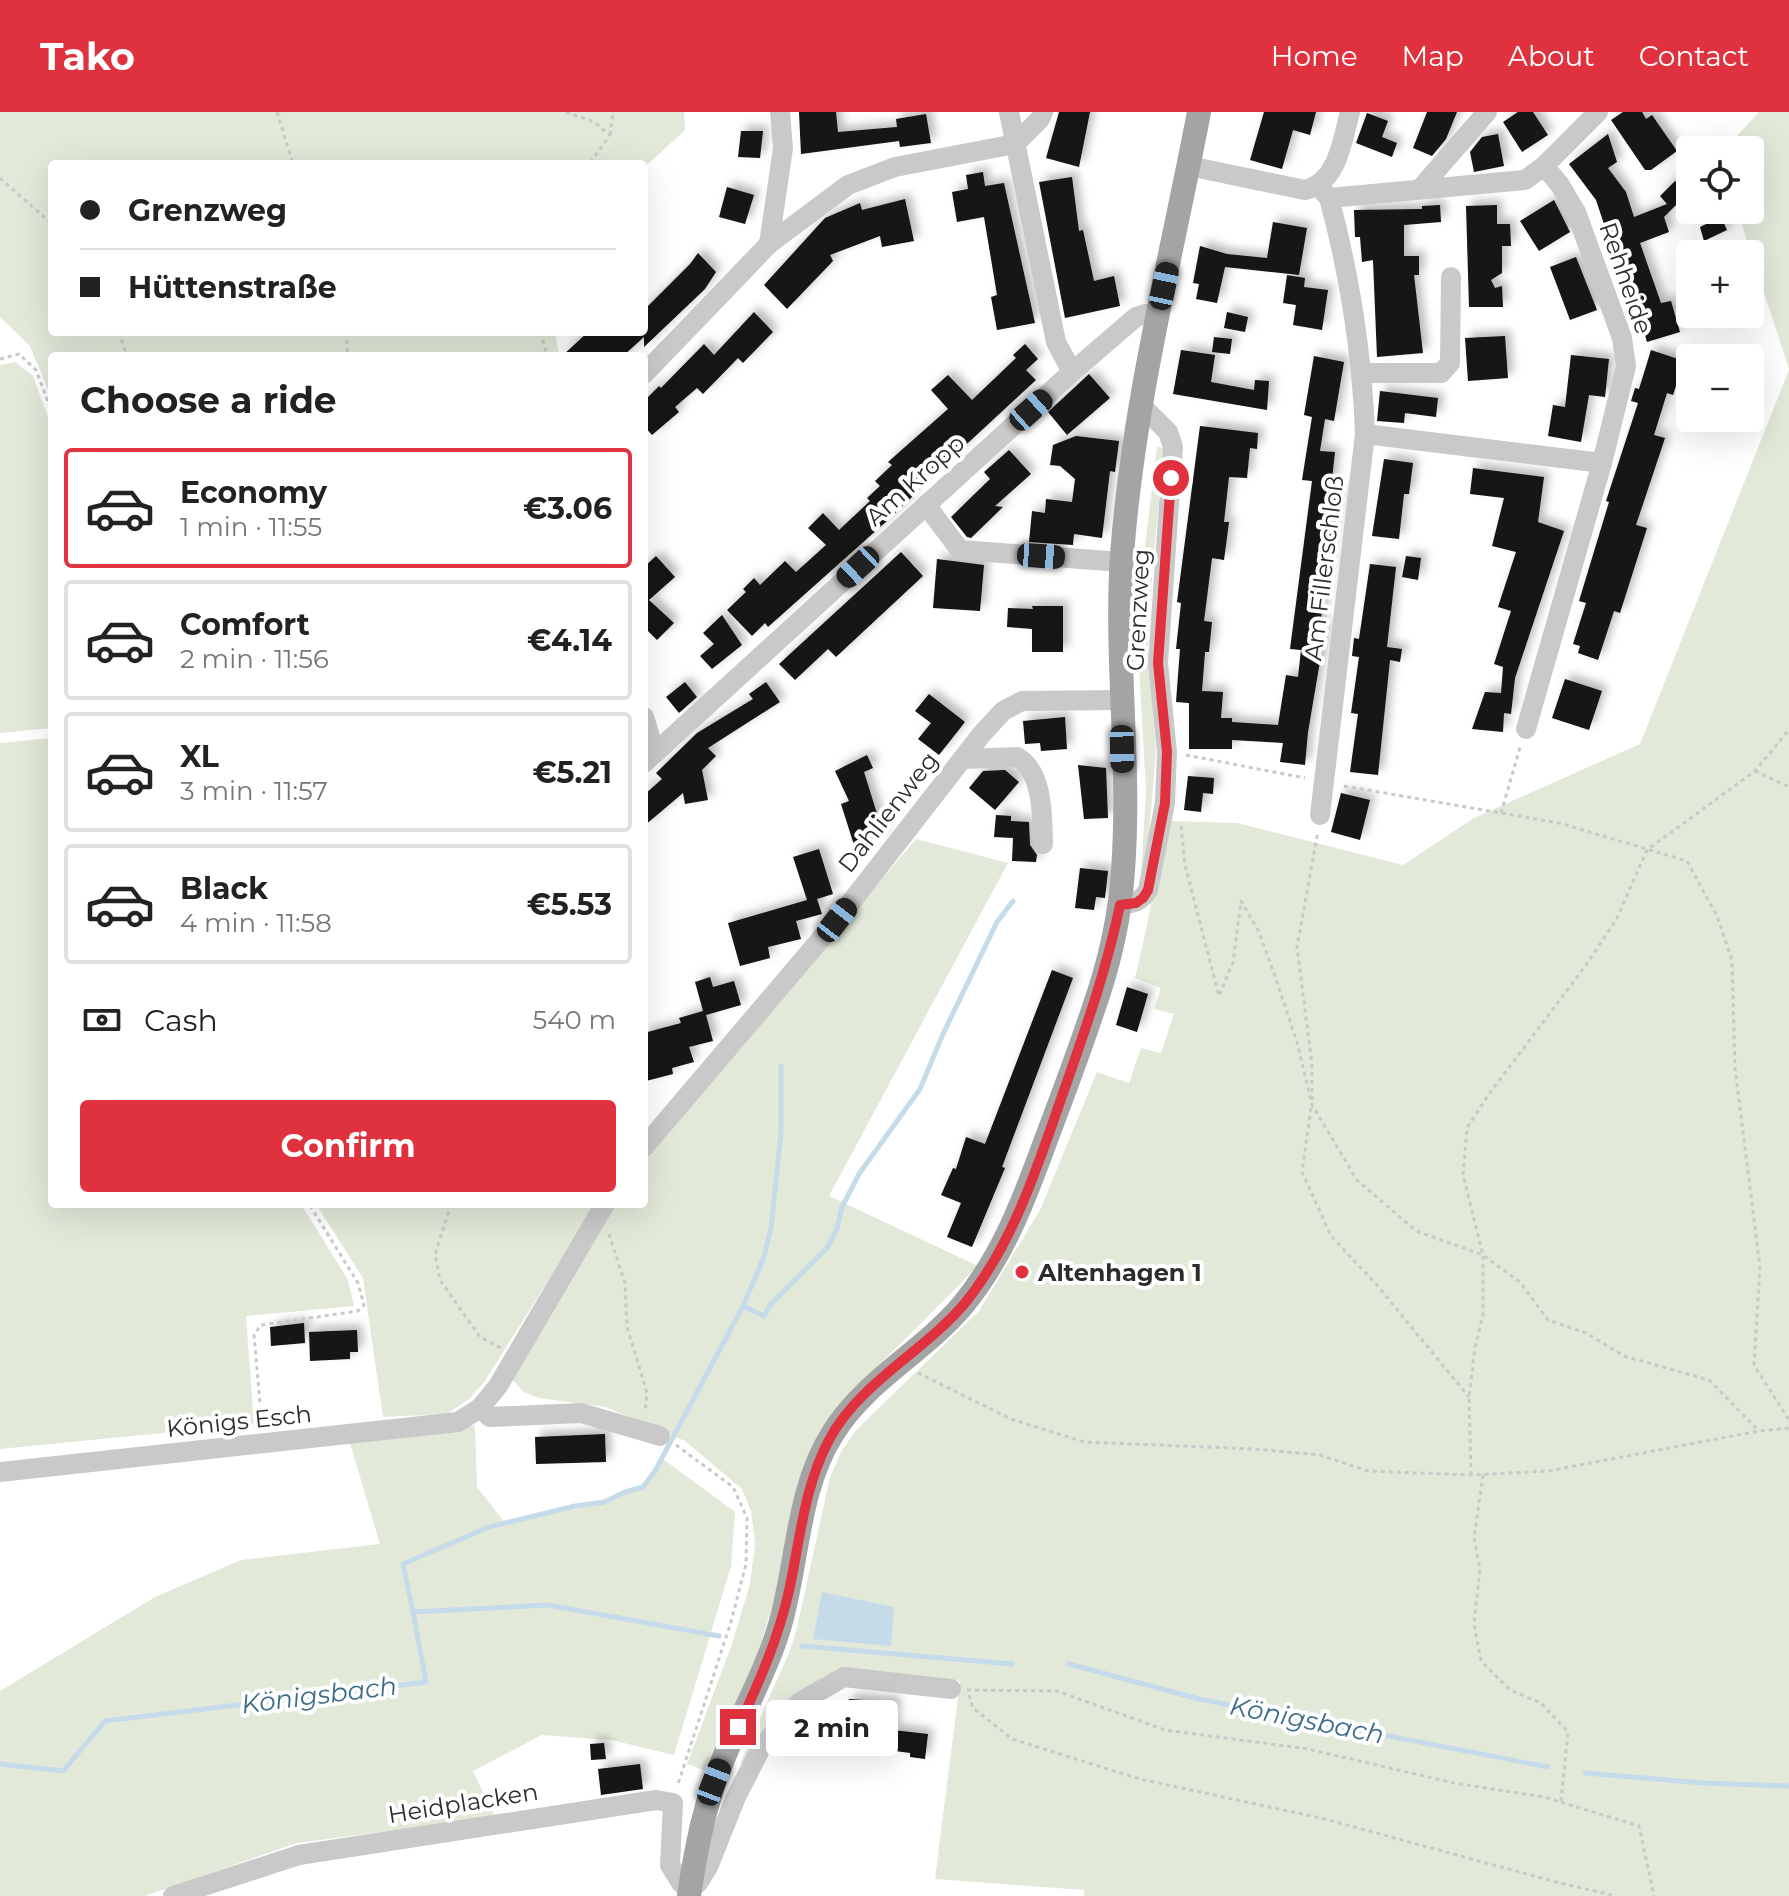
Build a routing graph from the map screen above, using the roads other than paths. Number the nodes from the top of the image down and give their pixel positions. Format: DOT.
graph roads {
  1 [pos="780,112"];
  2 [pos="1009,112"];
  3 [pos="1043,112"];
  4 [pos="1199,112"];
  5 [pos="1350,112"];
  6 [pos="1487,112"];
  7 [pos="1598,112"];
  8 [pos="1015,144"];
  9 [pos="1189,166"];
  10 [pos="1544,166"];
  11 [pos="1420,189"];
  12 [pos="1324,192"];
  13 [pos="769,244"];
  14 [pos="1451,277"];
  15 [pos="1158,316"];
  16 [pos="648,370"];
  17 [pos="1072,372"];
  18 [pos="1363,373"];
  19 [pos="1141,405"];
  20 [pos="1365,434"];
  21 [pos="1602,463"];
  22 [pos="926,505"];
  23 [pos="1122,562"];
  24 [pos="1121,700"];
  25 [pos="1526,729"];
  26 [pos="648,758"];
  27 [pos="964,759"];
  28 [pos="1320,815"];
  29 [pos="1043,844"];
  30 [pos="1120,905"];
  31 [pos="648,1142"];
  32 [pos="602,1210"];
  33 [pos="480,1408"];
  34 [pos="660,1436"];
  35 [pos="0,1472"];
  36 [pos="951,1689"];
  37 [pos="690,1890"];
  38 [pos="173,1896"];
  1 -- 13 [label="street"];
  2 -- 8 [label="street"];
  3 -- 8 [label="street"];
  4 -- 9 [label="main road"];
  5 -- 12 [label="street"];
  6 -- 11 [label="street"];
  7 -- 10 [label="street"];
  8 -- 13 [label="street"];
  8 -- 17 [label="street"];
  9 -- 12 [label="street"];
  9 -- 15 [label="main road"];
  10 -- 11 [label="street"];
  10 -- 21 [label="street, Rehheide"];
  11 -- 12 [label="street"];
  12 -- 18 [label="street, Am Fillerschloß"];
  13 -- 16 [label="street"];
  14 -- 18 [label="street"];
  15 -- 17 [label="street, Am Kropp"];
  15 -- 19 [label="main road"];
  17 -- 22 [label="street, Am Kropp"];
  18 -- 20 [label="street, Am Fillerschloß"];
  19 -- 23 [label="main road"];
  19 -- 30 [label="street, Grenzweg"];
  20 -- 21 [label="street"];
  20 -- 28 [label="street, Am Fillerschloß"];
  21 -- 25 [label="street, Rehheide"];
  22 -- 23 [label="street"];
  22 -- 26 [label="street, Am Kropp"];
  23 -- 24 [label="main road"];
  24 -- 27 [label="street, Dahlienweg"];
  24 -- 30 [label="main road"];
  27 -- 29 [label="street"];
  27 -- 31 [label="street, Dahlienweg"];
  30 -- 37 [label="main road"];
  32 -- 33 [label="street"];
  33 -- 34 [label="street"];
  33 -- 35 [label="street, Königs Esch"];
  36 -- 37 [label="street"];
  37 -- 38 [label="street, Heidplacken"];
}
